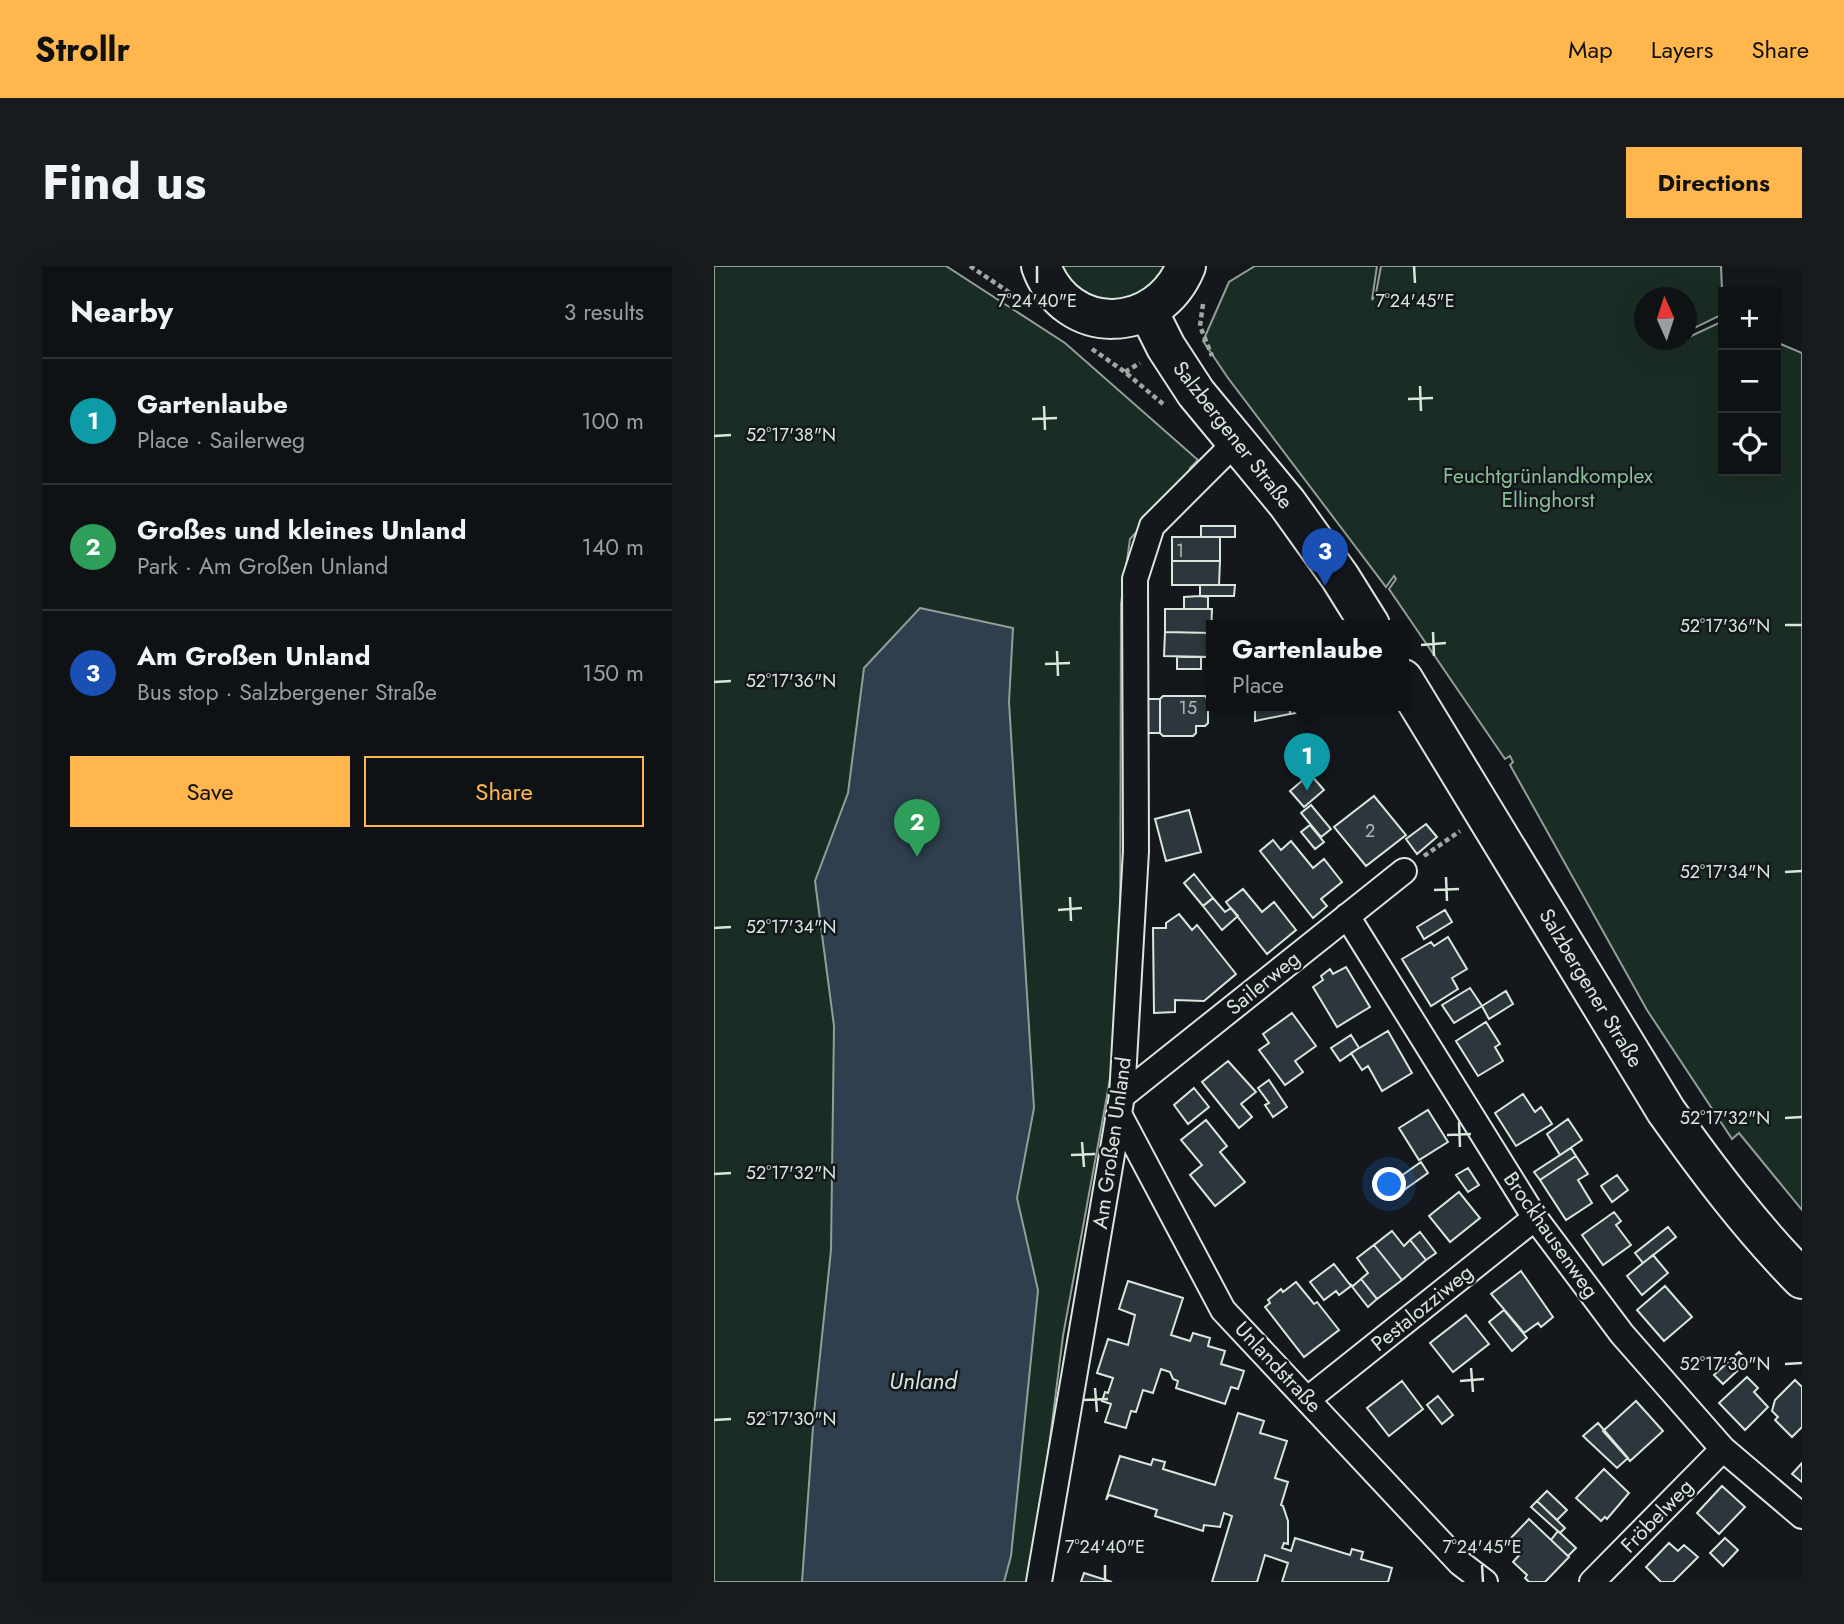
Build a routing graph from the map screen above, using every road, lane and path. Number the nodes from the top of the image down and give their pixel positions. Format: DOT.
graph roads {
  1 [pos="970,266"];
  2 [pos="1041,266"];
  3 [pos="1186,266"];
  4 [pos="979,268"];
  5 [pos="1204,300"];
  6 [pos="1023,302"];
  7 [pos="1148,311"];
  8 [pos="1091,348"];
  9 [pos="1213,358"];
  10 [pos="1167,408"];
  11 [pos="1235,443"];
  12 [pos="1367,620"];
  13 [pos="1409,690"];
  14 [pos="1460,831"];
  15 [pos="1404,871"];
  16 [pos="1347,916"];
  17 [pos="1121,1106"];
  18 [pos="1535,1218"];
  19 [pos="1802,1279"];
  20 [pos="1308,1399"];
  21 [pos="1723,1449"];
  22 [pos="1802,1516"];
  23 [pos="1039,1582"];
  24 [pos="1485,1582"];
  25 [pos="1592,1582"];
  1 -- 4 [label="path"];
  2 -- 7 [label="main road"];
  3 -- 7 [label="main road"];
  4 -- 6 [label="path"];
  5 -- 9 [label="path"];
  7 -- 11 [label="main road, Salzbergener Straße"];
  8 -- 10 [label="path"];
  11 -- 12 [label="main road, Salzbergener Straße"];
  11 -- 17 [label="street, Am Großen Unland"];
  13 -- 19 [label="main road, Salzbergener Straße"];
  14 -- 15 [label="path"];
  15 -- 16 [label="street, Sailerweg"];
  16 -- 17 [label="street, Sailerweg"];
  16 -- 18 [label="street, Brockhausenweg"];
  17 -- 20 [label="street, Unlandstraße"];
  17 -- 23 [label="street, Am Großen Unland"];
  18 -- 20 [label="street, Pestalozziweg"];
  18 -- 21 [label="street, Brockhausenweg"];
  20 -- 24 [label="street, Unlandstraße"];
  21 -- 22 [label="street, Brockhausenweg"];
  21 -- 25 [label="street, Fröbelweg"];
}
